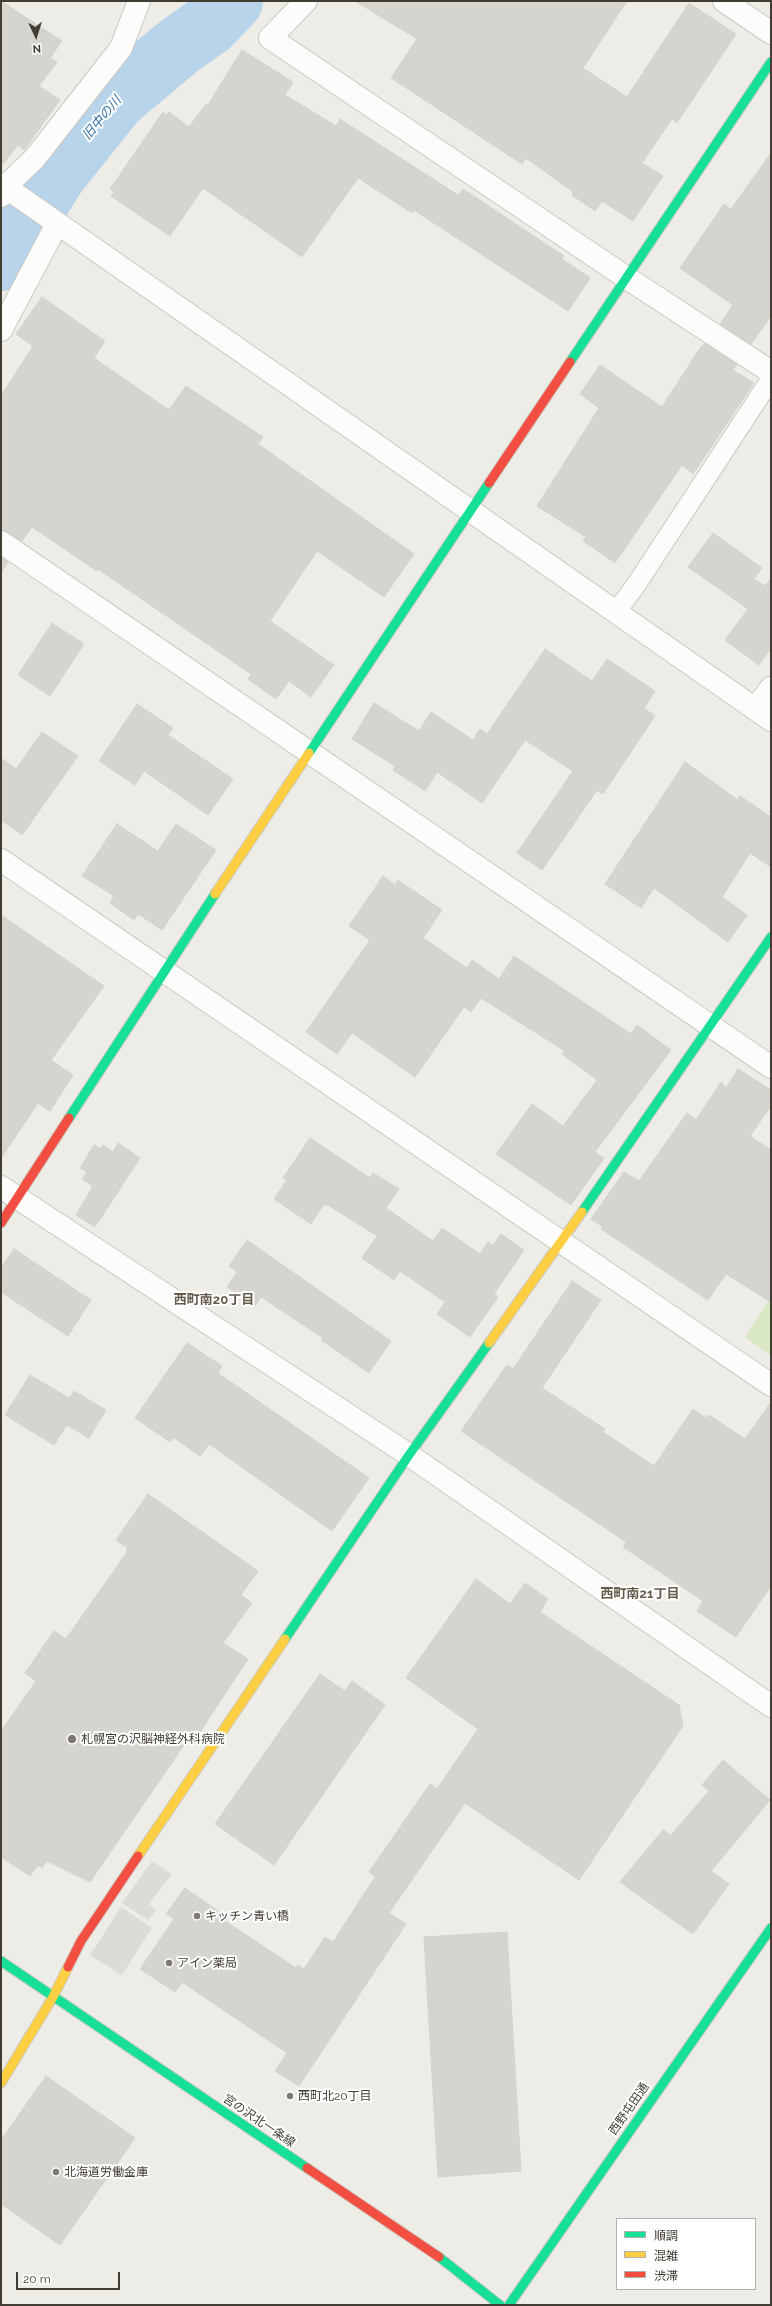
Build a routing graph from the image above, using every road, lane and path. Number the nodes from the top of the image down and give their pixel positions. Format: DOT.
graph roads {
  1 [pos="139,1"];
  2 [pos="306,1"];
  3 [pos="724,1"];
  4 [pos="771,33"];
  5 [pos="771,62"];
  6 [pos="6,191"];
  7 [pos="54,222"];
  8 [pos="627,278"];
  9 [pos="1,330"];
  10 [pos="771,372"];
  11 [pos="771,379"];
  12 [pos="470,512"];
  13 [pos="1,542"];
  14 [pos="616,612"];
  15 [pos="771,688"];
  16 [pos="763,715"];
  17 [pos="310,752"];
  18 [pos="1,860"];
  19 [pos="771,937"];
  20 [pos="163,971"];
  21 [pos="712,1026"];
  22 [pos="771,1067"];
  23 [pos="9,1193"];
  24 [pos="1,1224"];
  25 [pos="560,1243"];
  26 [pos="771,1385"];
  27 [pos="409,1455"];
  28 [pos="771,1706"];
  29 [pos="771,1928"];
  30 [pos="1,1961"];
  31 [pos="53,1997"];
  32 [pos="1,2083"];
  33 [pos="500,2305"];
  34 [pos="510,2305"];
  1 -- 6 [label="street"];
  2 -- 8 [label="street"];
  3 -- 4 [label="street"];
  5 -- 8 [label="street"];
  6 -- 7 [label="street"];
  7 -- 9 [label="street"];
  7 -- 12 [label="street"];
  8 -- 10 [label="street"];
  8 -- 12 [label="street"];
  11 -- 14 [label="lane"];
  12 -- 14 [label="street"];
  12 -- 17 [label="street"];
  13 -- 17 [label="street"];
  14 -- 16 [label="street"];
  15 -- 16 [label="street"];
  17 -- 20 [label="street"];
  17 -- 21 [label="street"];
  18 -- 20 [label="street"];
  19 -- 21 [label="street"];
  20 -- 23 [label="street"];
  20 -- 25 [label="street"];
  21 -- 22 [label="street"];
  21 -- 25 [label="street"];
  23 -- 24 [label="street"];
  23 -- 27 [label="street"];
  25 -- 26 [label="street"];
  25 -- 27 [label="street"];
  27 -- 28 [label="street"];
  27 -- 31 [label="street"];
  29 -- 34 [label="street, 西野屯田通"];
  30 -- 31 [label="street, 宮の沢北一条線"];
  31 -- 32 [label="street"];
  31 -- 33 [label="street, 宮の沢北一条線"];
}
